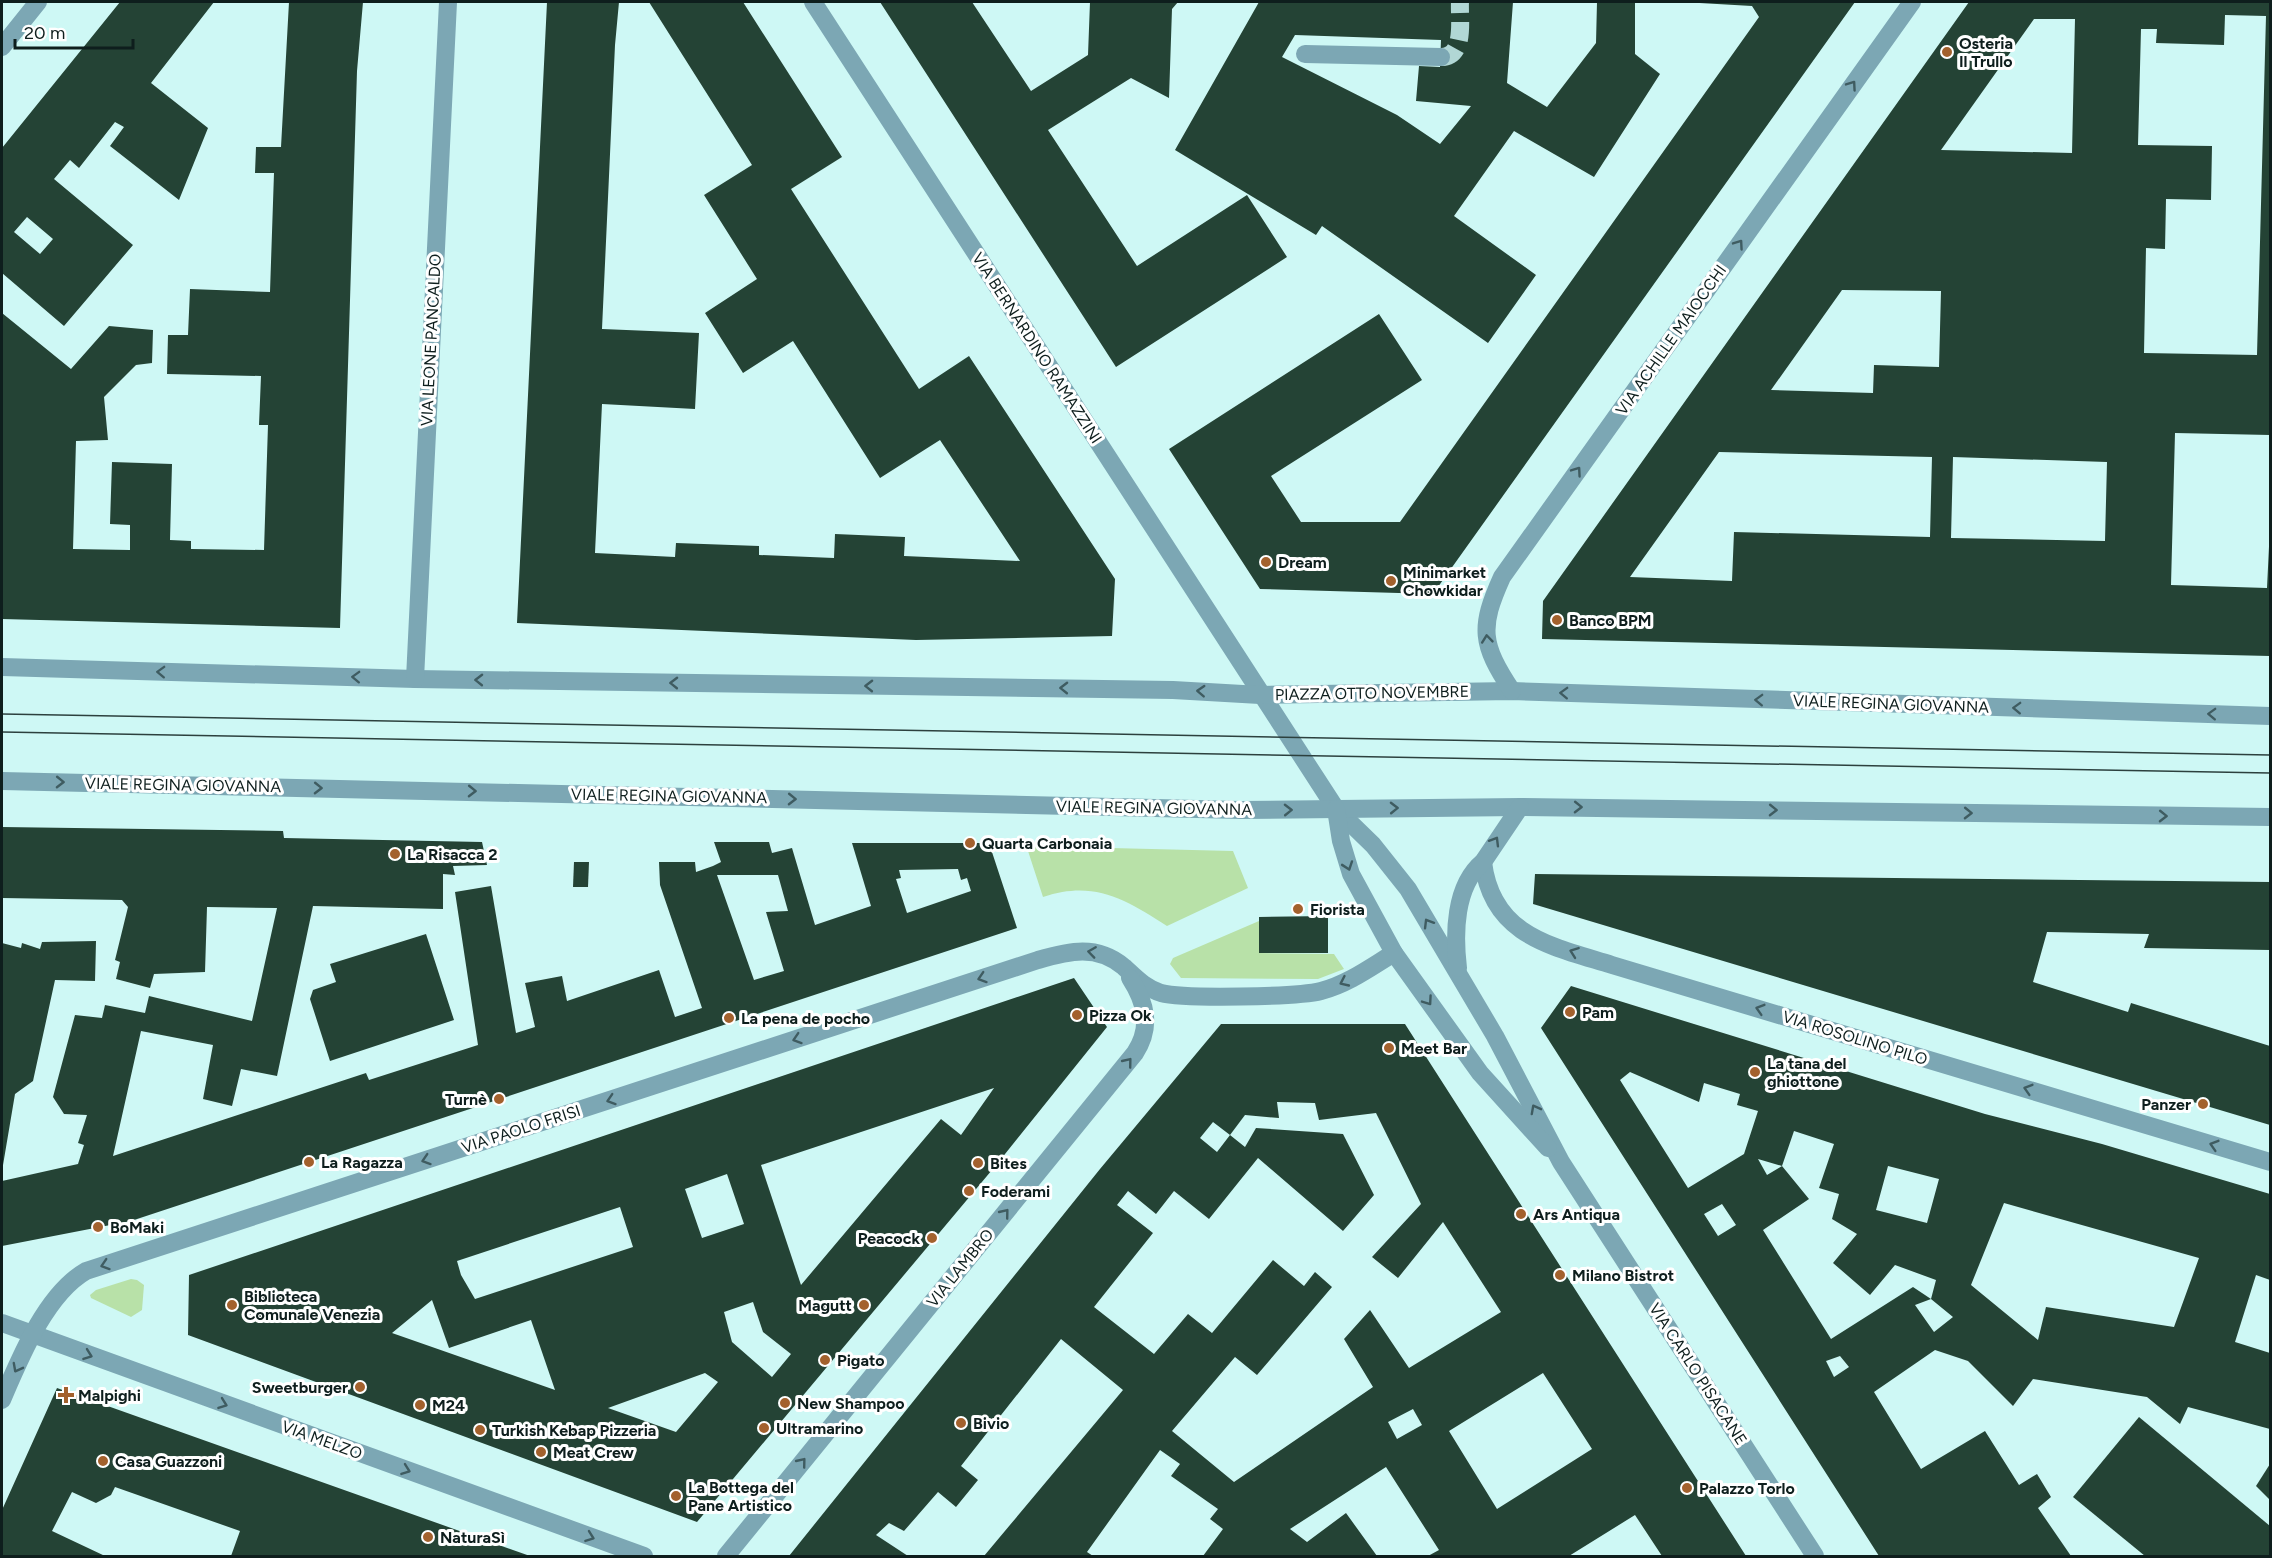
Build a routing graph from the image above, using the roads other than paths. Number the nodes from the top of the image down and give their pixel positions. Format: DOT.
graph roads {
  1 [pos="38,2"];
  2 [pos="448,2"];
  3 [pos="813,2"];
  4 [pos="1912,2"];
  5 [pos="2,47"];
  6 [pos="1305,54"];
  7 [pos="1441,57"];
  8 [pos="2,667"];
  9 [pos="415,679"];
  10 [pos="1512,691"];
  11 [pos="1260,694"];
  12 [pos="2271,716"];
  13 [pos="2,781"];
  14 [pos="1520,807"];
  15 [pos="1336,809"];
  16 [pos="2271,817"];
  17 [pos="1483,862"];
  18 [pos="1394,953"];
  19 [pos="1124,967"];
  20 [pos="1458,973"];
  21 [pos="1561,1162"];
  22 [pos="2271,1162"];
  23 [pos="2,1323"];
  24 [pos="33,1336"];
  25 [pos="2,1400"];
  26 [pos="644,1557"];
  27 [pos="726,1557"];
  28 [pos="1815,1557"];
  1 -- 5 [label="street"];
  2 -- 9 [label="street, VIA LEONE PANCALDO"];
  3 -- 11 [label="street, VIA BERNARDINO RAMAZZINI"];
  10 -- 4 [label="street, VIA ACHILLE MAIOCCHI, one-way"];
  6 -- 7 [label="street"];
  9 -- 8 [label="street, one-way"];
  11 -- 9 [label="street, one-way"];
  10 -- 11 [label="street, PIAZZA OTTO NOVEMBRE"];
  12 -- 10 [label="street, VIALE REGINA GIOVANNA, one-way"];
  11 -- 15 [label="street, PIAZZA OTTO NOVEMBRE"];
  13 -- 15 [label="street, VIALE REGINA GIOVANNA, one-way"];
  15 -- 14 [label="street, one-way"];
  14 -- 16 [label="street, one-way"];
  17 -- 14 [label="street, one-way"];
  15 -- 18 [label="street, PIAZZA OTTO NOVEMBRE, one-way"];
  20 -- 15 [label="street, PIAZZA OTTO NOVEMBRE, one-way"];
  17 -- 20 [label="street"];
  22 -- 17 [label="street, VIA ROSOLINO PILO, one-way"];
  18 -- 19 [label="street, one-way"];
  18 -- 21 [label="street, VIA CARLO PISACANE, one-way"];
  19 -- 24 [label="street, VIA PAOLO FRISI, one-way"];
  27 -- 19 [label="street, VIA LAMBRO, one-way"];
  21 -- 20 [label="street, VIA CARLO PISACANE, one-way"];
  21 -- 28 [label="street, VIA CARLO PISACANE"];
  23 -- 24 [label="street, VIA MELZO"];
  24 -- 25 [label="street, VIA PAOLO FRISI, one-way"];
  24 -- 26 [label="street, VIA MELZO, one-way"];
}
